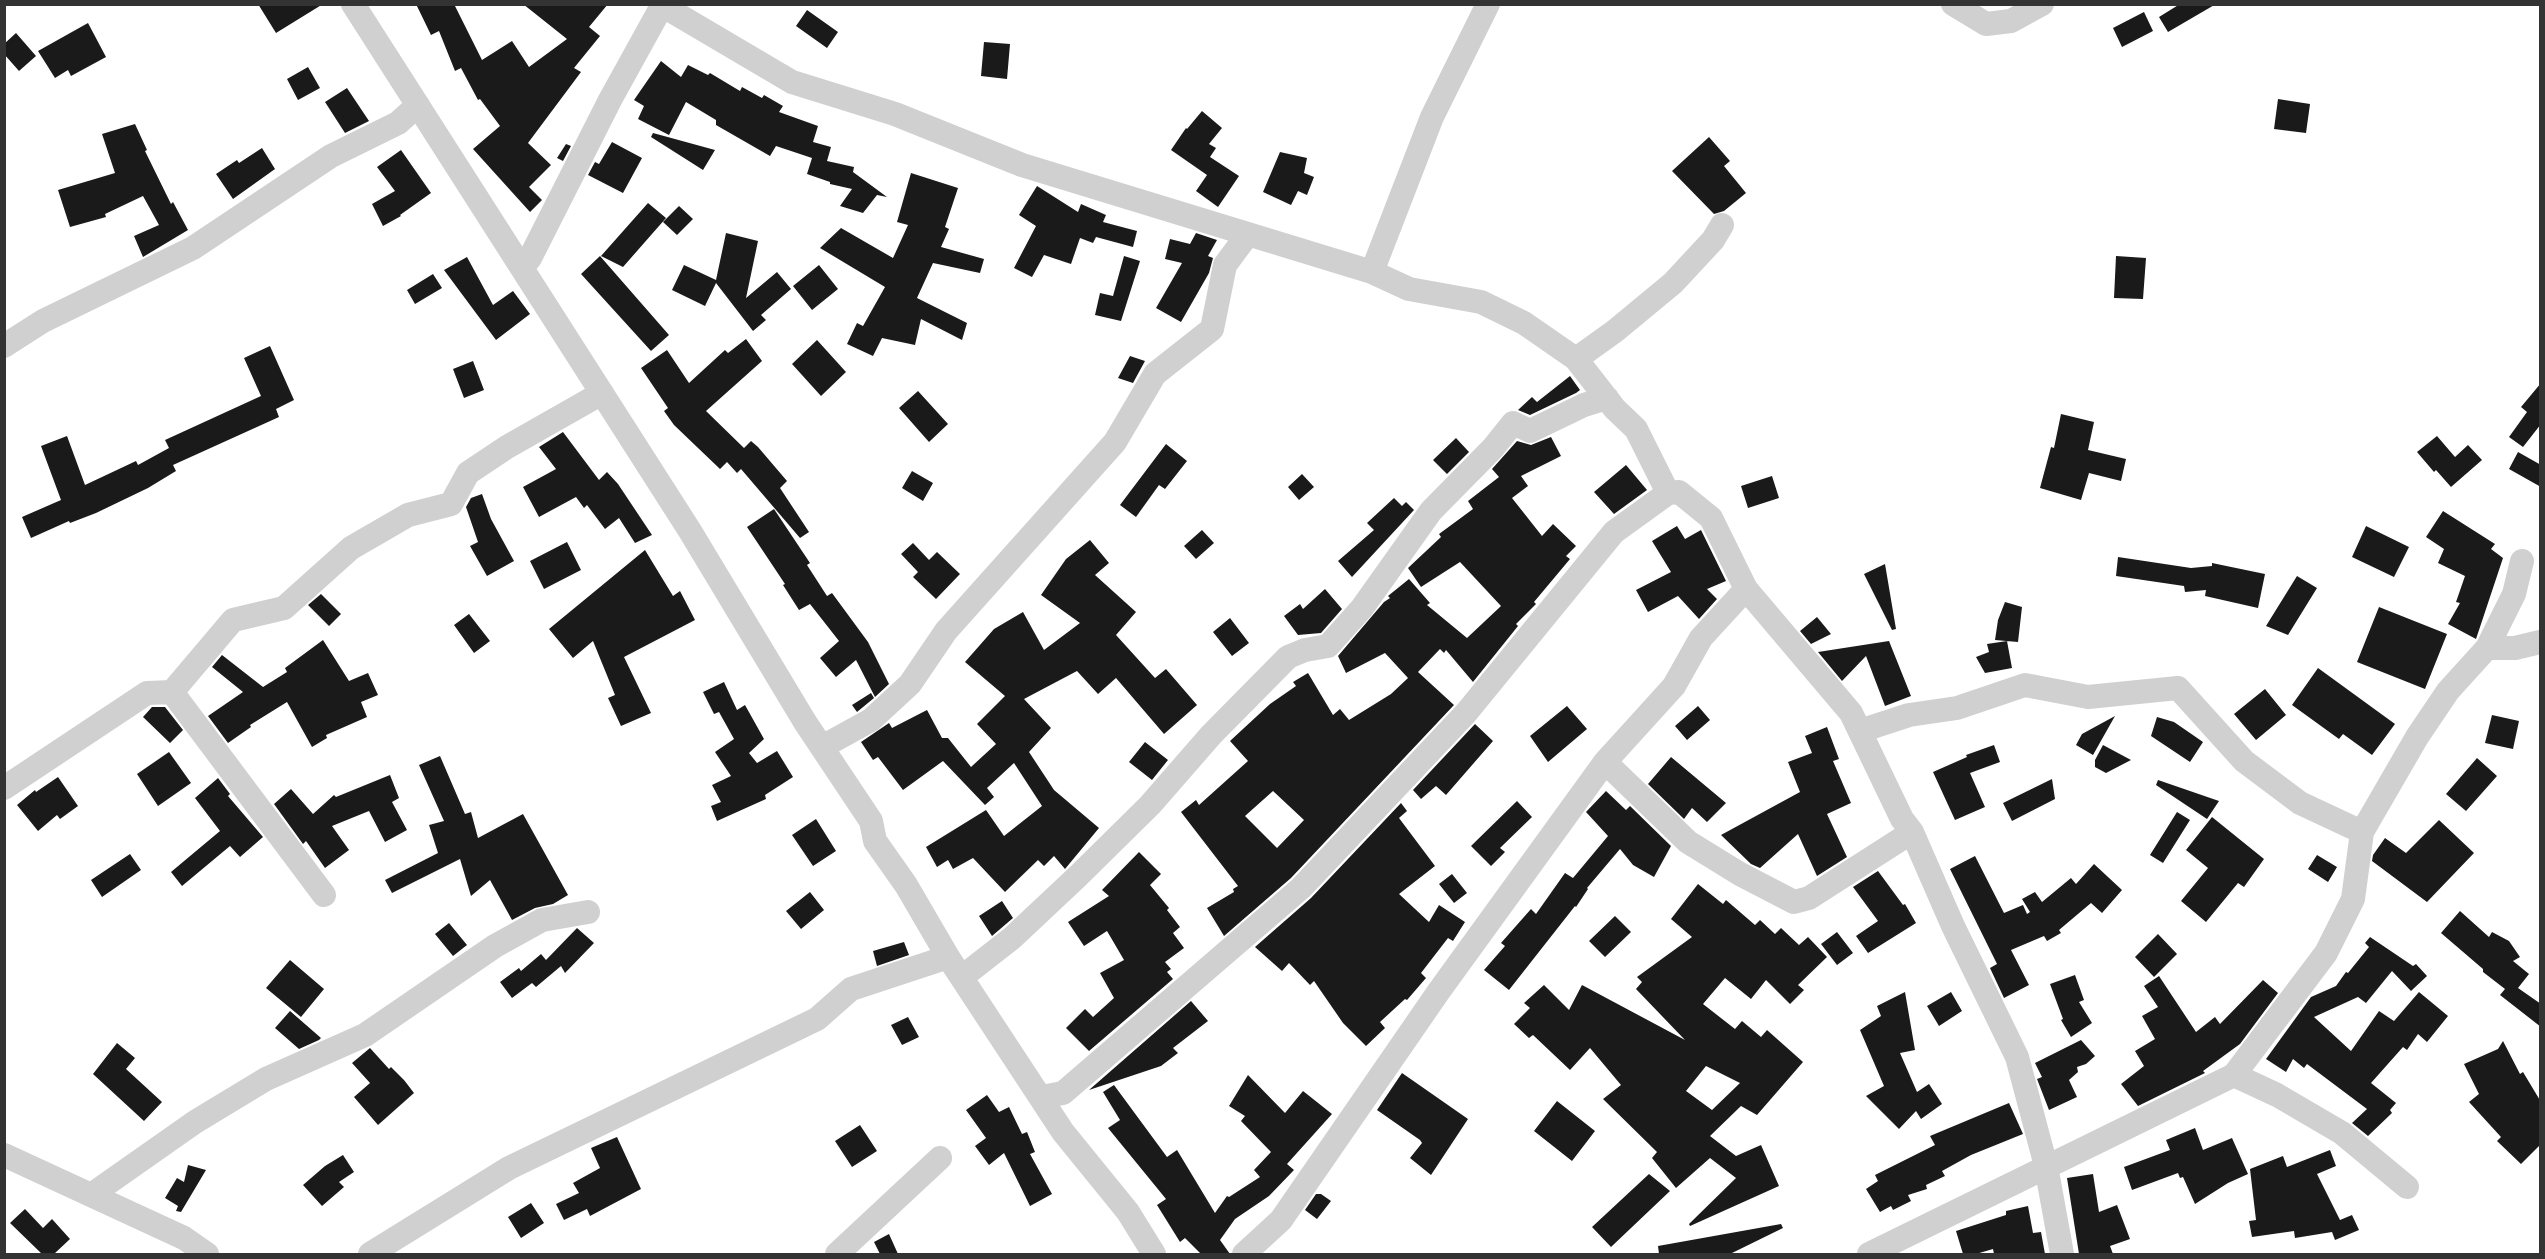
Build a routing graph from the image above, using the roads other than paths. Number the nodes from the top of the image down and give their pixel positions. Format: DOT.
graph roads {
  1 [pos="353,4"];
  2 [pos="1488,4"];
  3 [pos="1953,4"];
  4 [pos="2042,4"];
  5 [pos="663,5"];
  6 [pos="418,105"];
  7 [pos="1722,225"];
  8 [pos="1248,234"];
  9 [pos="522,268"];
  10 [pos="1372,272"];
  11 [pos="4,346"];
  12 [pos="1576,359"];
  13 [pos="602,393"];
  14 [pos="1607,398"];
  15 [pos="1668,493"];
  16 [pos="2522,561"];
  17 [pos="1746,590"];
  18 [pos="2541,642"];
  19 [pos="2487,648"];
  20 [pos="172,692"];
  21 [pos="1860,731"];
  22 [pos="822,747"];
  23 [pos="1605,762"];
  24 [pos="4,788"];
  25 [pos="1912,832"];
  26 [pos="2362,832"];
  27 [pos="324,895"];
  28 [pos="588,912"];
  29 [pos="948,957"];
  30 [pos="962,977"];
  31 [pos="2234,1075"];
  32 [pos="1041,1097"];
  33 [pos="4,1155"];
  34 [pos="940,1158"];
  35 [pos="2046,1166"];
  36 [pos="2407,1187"];
  37 [pos="91,1195"];
  38 [pos="207,1254"];
  39 [pos="370,1254"];
  40 [pos="837,1254"];
  41 [pos="1154,1254"];
  42 [pos="1244,1254"];
  43 [pos="1869,1254"];
  44 [pos="2062,1254"];
  1 -- 6 [label="street"];
  2 -- 10 [label="street"];
  3 -- 4 [label="street"];
  5 -- 8 [label="street"];
  5 -- 9 [label="street"];
  6 -- 9 [label="street"];
  6 -- 11 [label="street"];
  7 -- 12 [label="street"];
  8 -- 10 [label="street"];
  8 -- 22 [label="street"];
  9 -- 13 [label="street"];
  10 -- 12 [label="street"];
  12 -- 14 [label="street"];
  13 -- 20 [label="street"];
  13 -- 22 [label="street"];
  14 -- 15 [label="street"];
  14 -- 30 [label="street"];
  15 -- 17 [label="street"];
  15 -- 32 [label="street"];
  16 -- 19 [label="street"];
  17 -- 21 [label="street"];
  17 -- 23 [label="street"];
  18 -- 19 [label="street"];
  19 -- 26 [label="street"];
  20 -- 24 [label="street"];
  20 -- 27 [label="street"];
  21 -- 25 [label="street"];
  21 -- 26 [label="street"];
  22 -- 29 [label="street"];
  23 -- 25 [label="street"];
  23 -- 42 [label="street"];
  25 -- 35 [label="street"];
  26 -- 31 [label="street"];
  28 -- 37 [label="street"];
  29 -- 30 [label="street"];
  29 -- 39 [label="street"];
  30 -- 32 [label="street"];
  31 -- 35 [label="street"];
  31 -- 36 [label="street"];
  32 -- 41 [label="street"];
  33 -- 37 [label="street"];
  34 -- 40 [label="street"];
  35 -- 43 [label="street"];
  35 -- 44 [label="street"];
  37 -- 38 [label="street"];
}
